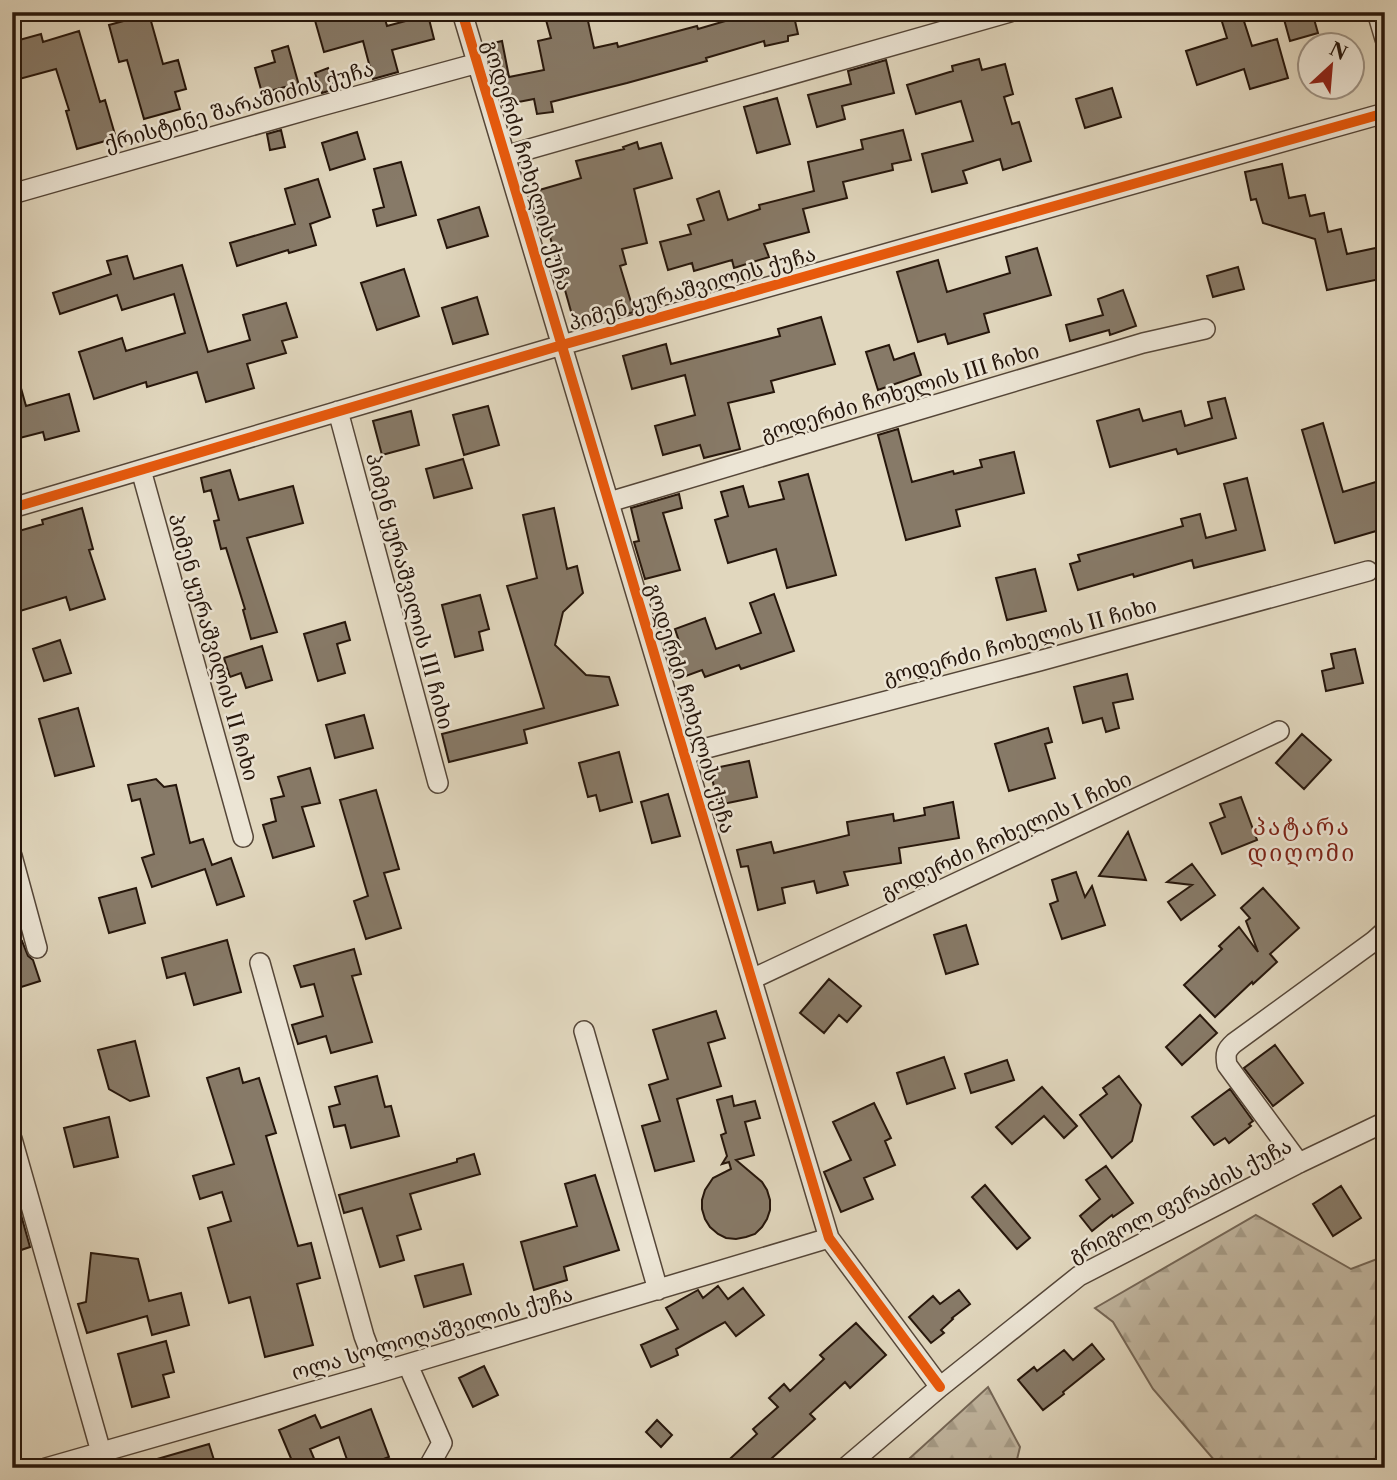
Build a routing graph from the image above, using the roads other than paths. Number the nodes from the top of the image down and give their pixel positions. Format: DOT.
graph roads {
  1 [pos="1010,12"];
  2 [pos="1377,12"];
  3 [pos="467,13"];
  4 [pos="1385,39"];
  5 [pos="478,63"];
  6 [pos="1385,113"];
  7 [pos="505,156"];
  8 [pos="12,194"];
  9 [pos="1205,329"];
  10 [pos="562,345"];
  11 [pos="338,411"];
  12 [pos="141,470"];
  13 [pos="609,502"];
  14 [pos="12,508"];
  15 [pos="1368,570"];
  16 [pos="1279,731"];
  17 [pos="684,754"];
  18 [pos="438,783"];
  19 [pos="243,837"];
  20 [pos="12,856"];
  21 [pos="1385,931"];
  22 [pos="37,948"];
  23 [pos="260,963"];
  24 [pos="752,979"];
  25 [pos="584,1031"];
  26 [pos="1385,1122"];
  27 [pos="12,1139"];
  28 [pos="1298,1163"];
  29 [pos="829,1238"];
  30 [pos="658,1290"];
  31 [pos="408,1365"];
  32 [pos="379,1373"];
  33 [pos="940,1387"];
  34 [pos="101,1452"];
  35 [pos="46,1468"];
  36 [pos="428,1468"];
  37 [pos="845,1468"];
  1 -- 7 [label="street"];
  2 -- 4 [label="street"];
  3 -- 5 [label="street, გოდერძი ჩოხელის ქუჩა"];
  5 -- 7 [label="street, გოდერძი ჩოხელის ქუჩა"];
  5 -- 8 [label="street, ქრისტინე შარაშიძის ქუჩა"];
  6 -- 10 [label="street, პიმენ ყურაშვილის ქუჩა"];
  7 -- 10 [label="street, გოდერძი ჩოხელის ქუჩა"];
  9 -- 13 [label="street, გოდერძი ჩოხელის III ჩიხი"];
  10 -- 11 [label="street, პიმენ ყურაშვილის ქუჩა"];
  10 -- 13 [label="street, გოდერძი ჩოხელის ქუჩა"];
  11 -- 12 [label="street, პიმენ ყურაშვილის ქუჩა"];
  11 -- 18 [label="street, პიმენ ყურაშვილის III ჩიხი"];
  12 -- 14 [label="street, პიმენ ყურაშვილის ქუჩა"];
  12 -- 19 [label="street, პიმენ ყურაშვილის II ჩიხი"];
  13 -- 17 [label="street, გოდერძი ჩოხელის ქუჩა"];
  15 -- 17 [label="street, გოდერძი ჩოხელის II ჩიხი"];
  16 -- 24 [label="street, გოდერძი ჩოხელის I ჩიხი"];
  17 -- 24 [label="street, გოდერძი ჩოხელის ქუჩა"];
  20 -- 22 [label="street"];
  21 -- 28 [label="street"];
  23 -- 32 [label="street"];
  24 -- 29 [label="street, გოდერძი ჩოხელის ქუჩა"];
  25 -- 30 [label="street"];
  26 -- 28 [label="street, გრიგოლ ფერაძის ქუჩა"];
  27 -- 34 [label="street"];
  28 -- 33 [label="street, გრიგოლ ფერაძის ქუჩა"];
  29 -- 30 [label="street, ოლა სოლოღაშვილის ქუჩა"];
  29 -- 33 [label="street, გოდერძი ჩოხელის ქუჩა"];
  30 -- 31 [label="street, ოლა სოლოღაშვილის ქუჩა"];
  31 -- 32 [label="street, ოლა სოლოღაშვილის ქუჩა"];
  31 -- 36 [label="street"];
  32 -- 34 [label="street, ოლა სოლოღაშვილის ქუჩა"];
  33 -- 37 [label="street, გრიგოლ ფერაძის ქუჩა"];
  34 -- 35 [label="street, ოლა სოლოღაშვილის ქუჩა"];
}
